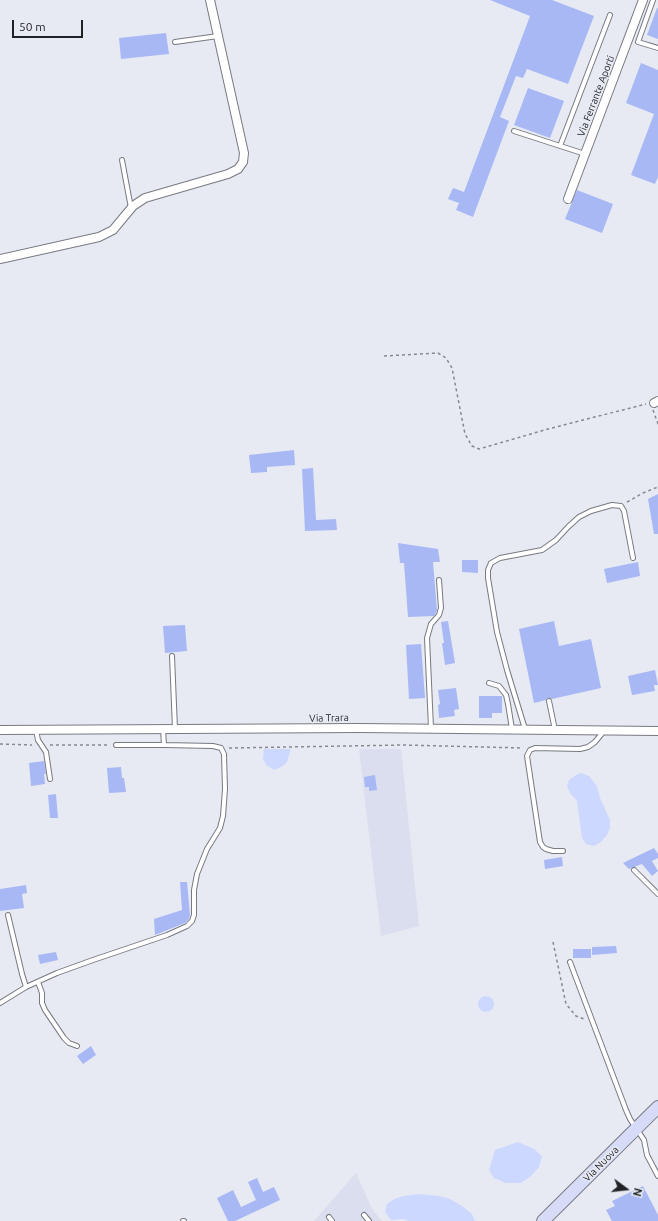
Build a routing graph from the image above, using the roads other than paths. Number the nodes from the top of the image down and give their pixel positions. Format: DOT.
graph roads {
  1 [pos="210,0"];
  2 [pos="643,0"];
  3 [pos="654,0"];
  4 [pos="610,14"];
  5 [pos="218,36"];
  6 [pos="175,42"];
  7 [pos="658,48"];
  8 [pos="514,131"];
  9 [pos="560,146"];
  10 [pos="585,154"];
  11 [pos="122,160"];
  12 [pos="568,199"];
  13 [pos="132,208"];
  14 [pos="0,259"];
  15 [pos="633,558"];
  16 [pos="439,580"];
  17 [pos="172,656"];
  18 [pos="489,683"];
  19 [pos="549,701"];
  20 [pos="431,728"];
  21 [pos="163,729"];
  22 [pos="175,729"];
  23 [pos="512,729"];
  24 [pos="525,729"];
  25 [pos="0,730"];
  26 [pos="36,730"];
  27 [pos="555,730"];
  28 [pos="604,730"];
  29 [pos="658,731"];
  30 [pos="116,745"];
  31 [pos="164,745"];
  32 [pos="50,779"];
  33 [pos="562,851"];
  34 [pos="634,870"];
  35 [pos="658,894"];
  36 [pos="8,915"];
  37 [pos="570,962"];
  38 [pos="38,982"];
  39 [pos="26,987"];
  40 [pos="0,1003"];
  41 [pos="77,1046"];
  42 [pos="658,1107"];
  43 [pos="637,1129"];
  44 [pos="658,1176"];
  45 [pos="364,1215"];
  46 [pos="329,1217"];
  47 [pos="332,1221"];
  48 [pos="369,1221"];
  49 [pos="543,1221"];
  1 -- 5 [label="street"];
  2 -- 10 [label="street, Via Ferrante Aporti"];
  3 -- 7 [label="lane"];
  4 -- 9 [label="lane"];
  5 -- 6 [label="lane"];
  5 -- 13 [label="street"];
  8 -- 9 [label="lane"];
  9 -- 10 [label="lane"];
  10 -- 12 [label="street, Via Ferrante Aporti"];
  11 -- 13 [label="lane"];
  13 -- 14 [label="street"];
  15 -- 24 [label="lane"];
  16 -- 20 [label="lane"];
  17 -- 22 [label="lane"];
  18 -- 23 [label="lane"];
  19 -- 27 [label="lane"];
  20 -- 22 [label="street, Via Trara"];
  20 -- 23 [label="street, Via Trara"];
  21 -- 22 [label="street, Via Trara"];
  21 -- 26 [label="street, Via Trara"];
  21 -- 31 [label="lane"];
  23 -- 24 [label="street, Via Trara"];
  24 -- 27 [label="street, Via Trara"];
  25 -- 26 [label="street, Via Trara"];
  26 -- 32 [label="lane"];
  27 -- 28 [label="street, Via Trara"];
  28 -- 29 [label="street, Via Trara"];
  28 -- 33 [label="lane"];
  30 -- 31 [label="lane"];
  31 -- 38 [label="lane"];
  34 -- 35 [label="lane"];
  36 -- 39 [label="lane"];
  37 -- 43 [label="lane"];
  38 -- 39 [label="lane"];
  38 -- 41 [label="lane"];
  39 -- 40 [label="lane"];
  42 -- 43 [label="main road, Via Nuova"];
  43 -- 44 [label="lane"];
  43 -- 49 [label="main road, Via Nuova"];
  45 -- 48 [label="lane"];
  46 -- 47 [label="lane"];
}
